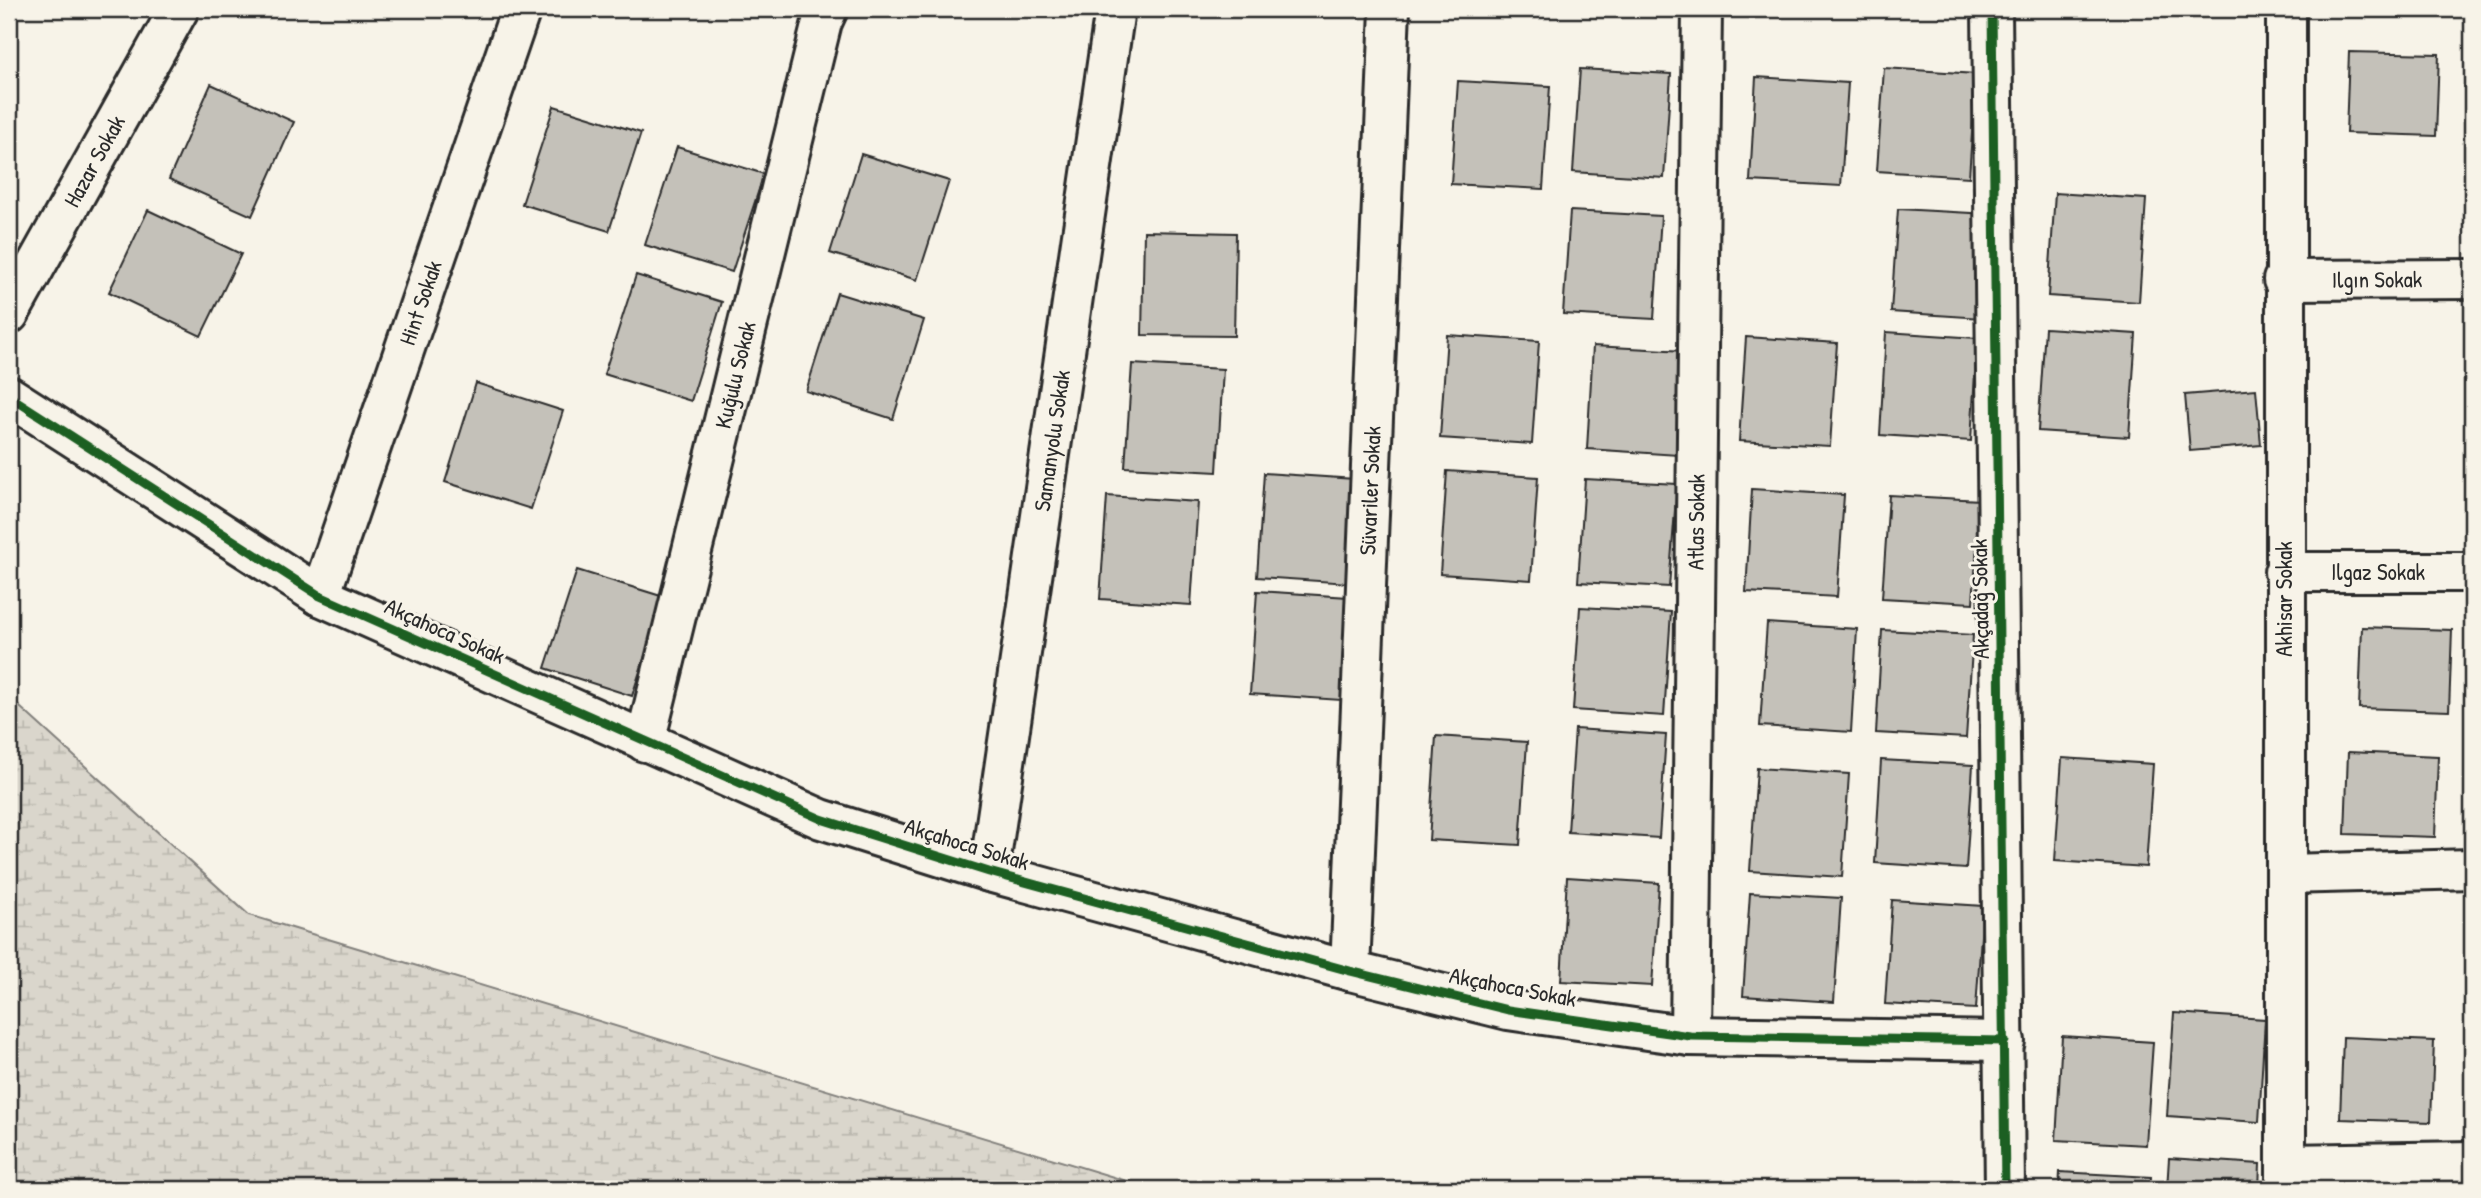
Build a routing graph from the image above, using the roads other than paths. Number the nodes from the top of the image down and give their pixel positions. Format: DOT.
graph roads {
  1 [pos="179,9"];
  2 [pos="521,9"];
  3 [pos="828,9"];
  4 [pos="1115,9"];
  5 [pos="1390,9"];
  6 [pos="1702,9"];
  7 [pos="1992,9"];
  8 [pos="2286,9"];
  9 [pos="2472,279"];
  10 [pos="2283,281"];
  11 [pos="9,314"];
  12 [pos="9,396"];
  13 [pos="2284,572"];
  14 [pos="2472,572"];
  15 [pos="320,596"];
  16 [pos="645,742"];
  17 [pos="2472,869"];
  18 [pos="989,872"];
  19 [pos="2286,874"];
  20 [pos="1350,971"];
  21 [pos="1690,1036"];
  22 [pos="2005,1041"];
  23 [pos="2472,1161"];
  24 [pos="2286,1177"];
  25 [pos="2005,1189"];
  1 -- 11 [label="street, Hazar Sokak"];
  2 -- 15 [label="street, Hint Sokak"];
  3 -- 16 [label="street, Kuğulu Sokak"];
  4 -- 18 [label="street, Samanyolu Sokak"];
  5 -- 20 [label="street, Süvariler Sokak"];
  6 -- 21 [label="street, Atlas Sokak"];
  7 -- 22 [label="street, Akçadağ Sokak"];
  8 -- 10 [label="street, Akhisar Sokak"];
  9 -- 10 [label="street, Ilgın Sokak"];
  10 -- 13 [label="street, Akhisar Sokak"];
  12 -- 15 [label="street, Akçahoca Sokak"];
  13 -- 14 [label="street, Ilgaz Sokak"];
  13 -- 19 [label="street, Akhisar Sokak"];
  15 -- 16 [label="street, Akçahoca Sokak"];
  16 -- 18 [label="street, Akçahoca Sokak"];
  17 -- 19 [label="street"];
  18 -- 20 [label="street, Akçahoca Sokak"];
  19 -- 24 [label="street, Akhisar Sokak"];
  20 -- 21 [label="street, Akçahoca Sokak"];
  21 -- 22 [label="street, Akçahoca Sokak"];
  22 -- 25 [label="street, Akçadağ Sokak"];
  23 -- 24 [label="street"];
}
